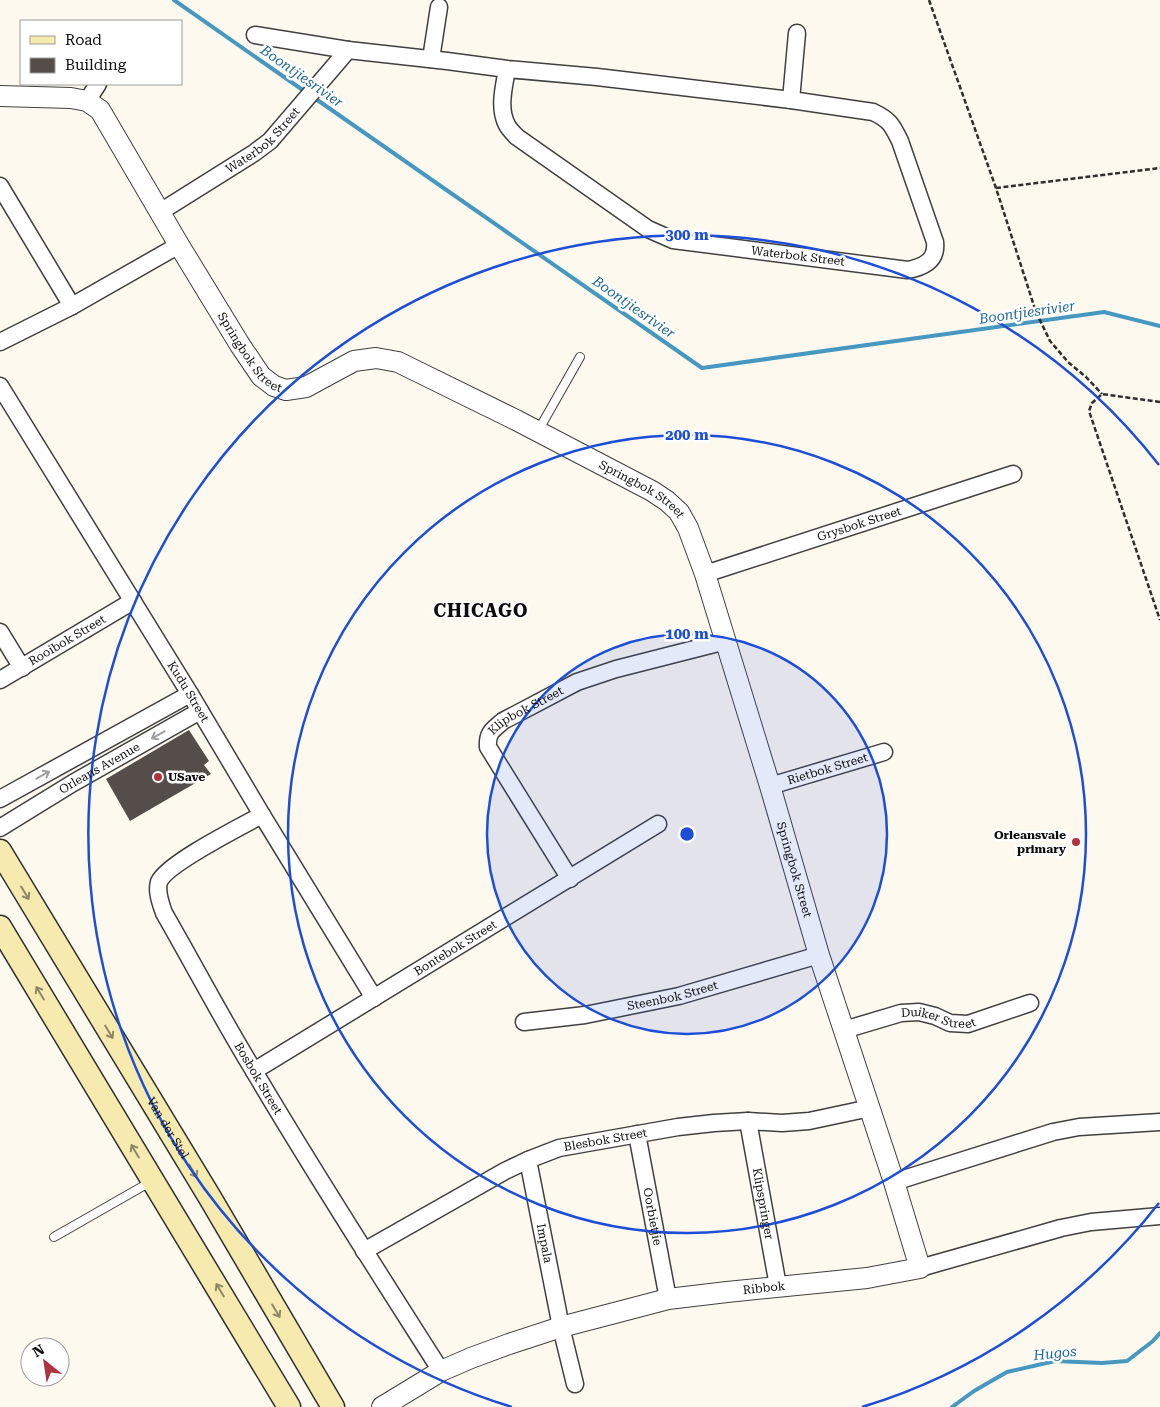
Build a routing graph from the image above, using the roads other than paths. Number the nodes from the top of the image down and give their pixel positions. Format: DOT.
graph roads {
  1 [pos="439,7"];
  2 [pos="797,33"];
  3 [pos="255,35"];
  4 [pos="348,50"];
  5 [pos="431,59"];
  6 [pos="507,69"];
  7 [pos="97,85"];
  8 [pos="0,96"];
  9 [pos="791,100"];
  10 [pos="87,101"];
  11 [pos="0,186"];
  12 [pos="160,212"];
  13 [pos="179,245"];
  14 [pos="72,306"];
  15 [pos="0,342"];
  16 [pos="580,357"];
  17 [pos="0,386"];
  18 [pos="538,431"];
  19 [pos="1014,474"];
  20 [pos="705,574"];
  21 [pos="133,601"];
  22 [pos="0,632"];
  23 [pos="726,641"];
  24 [pos="22,668"];
  25 [pos="0,680"];
  26 [pos="190,694"];
  27 [pos="200,712"];
  28 [pos="884,752"];
  29 [pos="770,786"];
  30 [pos="0,798"];
  31 [pos="262,815"];
  32 [pos="658,824"];
  33 [pos="0,828"];
  34 [pos="0,851"];
  35 [pos="570,879"];
  36 [pos="0,927"];
  37 [pos="819,955"];
  38 [pos="374,998"];
  39 [pos="1030,1003"];
  40 [pos="524,1022"];
  41 [pos="844,1030"];
  42 [pos="254,1071"];
  43 [pos="870,1108"];
  44 [pos="748,1121"];
  45 [pos="1160,1122"];
  46 [pos="637,1134"];
  47 [pos="528,1160"];
  48 [pos="153,1180"];
  49 [pos="894,1182"];
  50 [pos="1160,1216"];
  51 [pos="54,1237"];
  52 [pos="364,1251"];
  53 [pos="920,1268"];
  54 [pos="778,1286"];
  55 [pos="668,1299"];
  56 [pos="561,1327"];
  57 [pos="441,1371"];
  58 [pos="575,1384"];
  59 [pos="289,1407"];
  60 [pos="333,1407"];
  61 [pos="382,1407"];
  1 -- 5 [label="street"];
  2 -- 9 [label="street"];
  3 -- 4 [label="street, Waterbok Street"];
  4 -- 5 [label="street, Waterbok Street"];
  4 -- 12 [label="street, Waterbok Street"];
  5 -- 6 [label="street, Waterbok Street"];
  6 -- 9 [label="street, Waterbok Street"];
  6 -- 9 [label="street, Waterbok Street"];
  7 -- 10 [label="street"];
  8 -- 10 [label="street"];
  10 -- 12 [label="street, Springbok Street"];
  11 -- 14 [label="street"];
  12 -- 13 [label="street, Springbok Street"];
  13 -- 14 [label="street"];
  13 -- 18 [label="street, Springbok Street"];
  14 -- 15 [label="street"];
  16 -- 18 [label="lane"];
  17 -- 21 [label="street, Kudu Street"];
  18 -- 20 [label="street, Springbok Street"];
  19 -- 20 [label="street, Grysbok Street"];
  20 -- 23 [label="street, Springbok Street"];
  21 -- 24 [label="street, Rooibok Street"];
  21 -- 26 [label="street, Kudu Street"];
  22 -- 24 [label="street"];
  23 -- 29 [label="street, Springbok Street"];
  23 -- 35 [label="street, Klipbok Street"];
  24 -- 25 [label="street, Rooibok Street"];
  26 -- 27 [label="street, Kudu Street"];
  30 -- 26 [label="street, Orleans Avenue, one-way"];
  27 -- 31 [label="street, Kudu Street"];
  27 -- 33 [label="street, Orleans Avenue, one-way"];
  28 -- 29 [label="street, Rietbok Street"];
  29 -- 37 [label="street, Springbok Street"];
  31 -- 38 [label="street, Kudu Street"];
  31 -- 42 [label="street, Bosbok Street"];
  32 -- 35 [label="street, Bontebok Street"];
  34 -- 60 [label="main road, Van der Stel, one-way"];
  35 -- 38 [label="street, Bontebok Street"];
  48 -- 36 [label="main road, one-way"];
  37 -- 40 [label="street, Steenbok Street"];
  37 -- 41 [label="street, Springbok Street"];
  38 -- 42 [label="street, Bontebok Street"];
  39 -- 41 [label="street, Duiker Street"];
  41 -- 43 [label="street, Springbok Street"];
  42 -- 52 [label="street, Bosbok Street"];
  43 -- 44 [label="street, Blesbok Street"];
  43 -- 49 [label="street, Springbok Street"];
  44 -- 46 [label="street, Blesbok Street"];
  44 -- 54 [label="street, Klipspringer"];
  45 -- 49 [label="street"];
  46 -- 47 [label="street, Blesbok Street"];
  46 -- 55 [label="street, Oorbietjie"];
  47 -- 52 [label="street, Blesbok Street"];
  47 -- 56 [label="street, Impala"];
  48 -- 51 [label="lane"];
  59 -- 48 [label="main road, one-way"];
  49 -- 53 [label="street, Springbok Street"];
  50 -- 53 [label="street, Ribbok"];
  52 -- 57 [label="street, Bosbok Street"];
  53 -- 54 [label="street, Ribbok"];
  54 -- 55 [label="street, Ribbok"];
  55 -- 56 [label="street, Ribbok"];
  56 -- 57 [label="street, Ribbok"];
  56 -- 58 [label="street, Impala"];
  57 -- 61 [label="street, Ribbok"];
}
